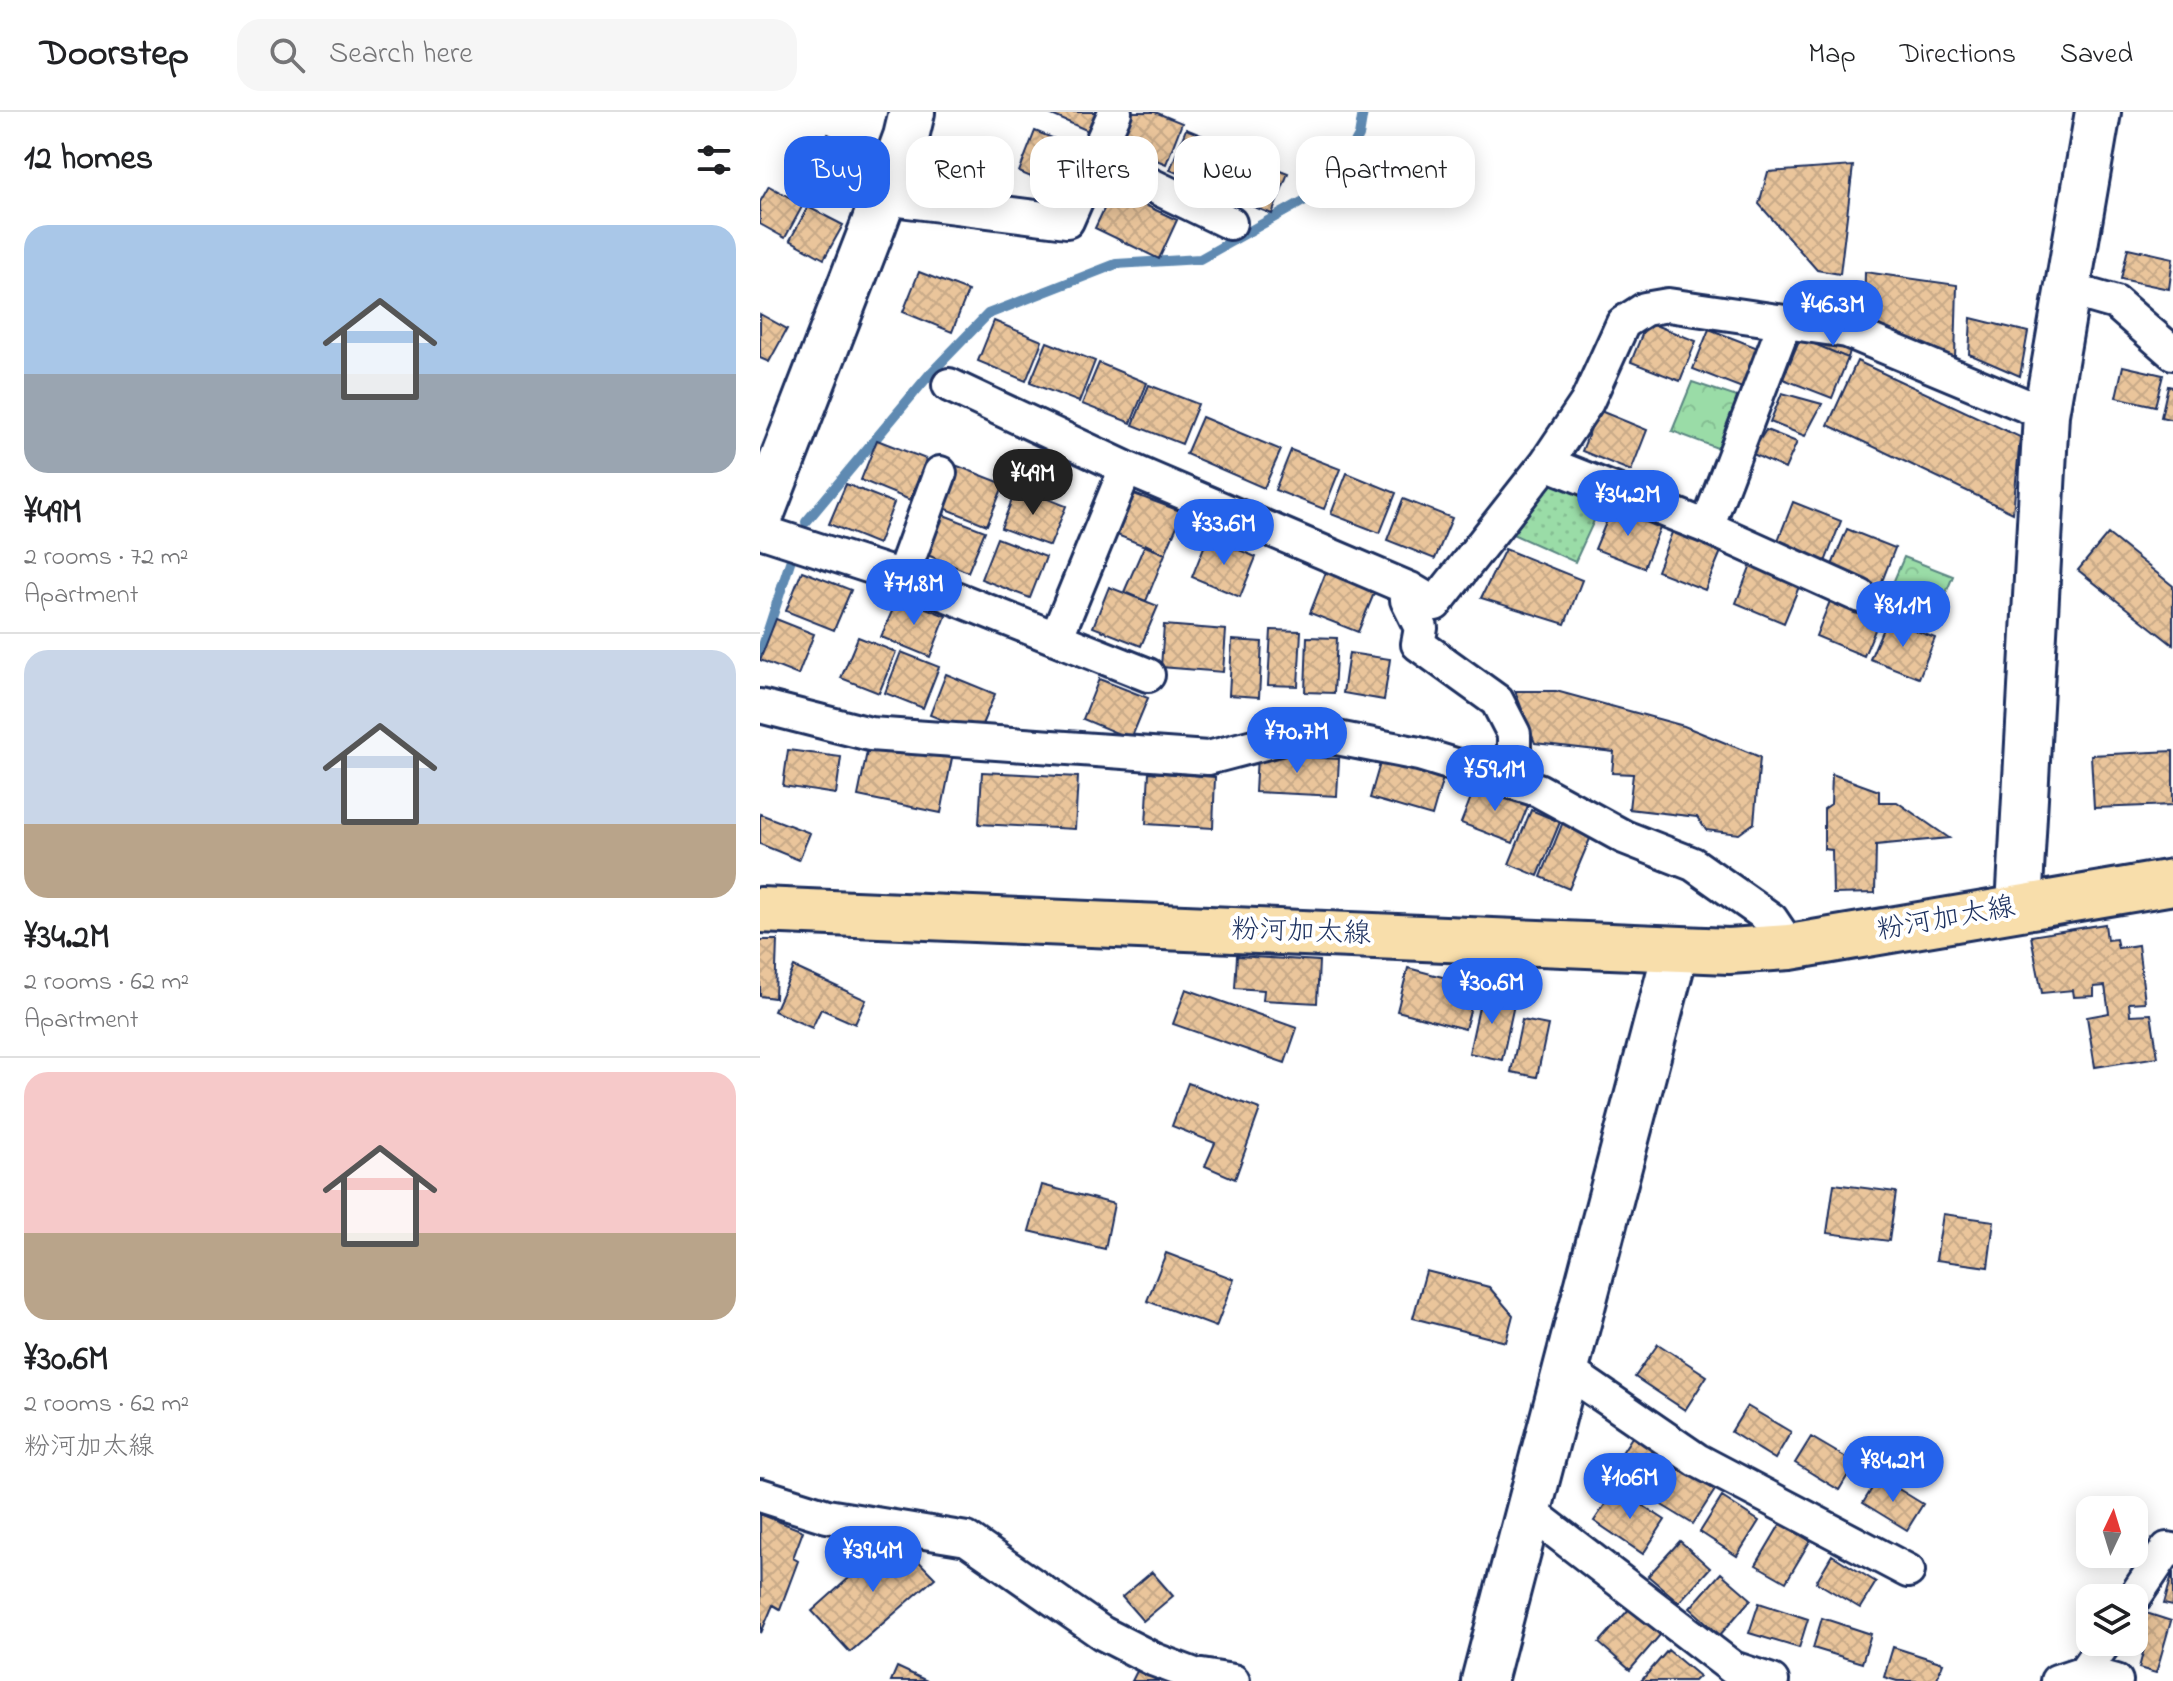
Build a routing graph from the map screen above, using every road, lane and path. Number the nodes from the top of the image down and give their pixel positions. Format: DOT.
graph roads {
  1 [pos="912,112"];
  2 [pos="1115,112"];
  3 [pos="2098,112"];
  4 [pos="1105,136"];
  5 [pos="890,180"];
  6 [pos="1158,188"];
  7 [pos="890,199"];
  8 [pos="880,208"];
  9 [pos="1073,208"];
  10 [pos="1230,223"];
  11 [pos="2067,289"];
  12 [pos="1785,322"];
  13 [pos="2173,353"];
  14 [pos="949,385"];
  15 [pos="2046,414"];
  16 [pos="1546,463"];
  17 [pos="1126,468"];
  18 [pos="940,473"];
  19 [pos="760,518"];
  20 [pos="1707,527"];
  21 [pos="760,531"];
  22 [pos="902,577"];
  23 [pos="1410,589"];
  24 [pos="1860,596"];
  25 [pos="1057,636"];
  26 [pos="1148,675"];
  27 [pos="760,706"];
  28 [pos="1514,783"];
  29 [pos="2173,882"];
  30 [pos="2019,907"];
  31 [pos="760,910"];
  32 [pos="1790,947"];
  33 [pos="1676,949"];
  34 [pos="1566,1370"];
  35 [pos="760,1495"];
  36 [pos="1529,1511"];
  37 [pos="2173,1550"];
  38 [pos="1908,1571"];
  39 [pos="2143,1584"];
  40 [pos="2091,1656"];
  41 [pos="2071,1677"];
  42 [pos="1194,1678"];
  43 [pos="1233,1681"];
  44 [pos="1484,1681"];
  45 [pos="1772,1681"];
  46 [pos="2116,1681"];
  1 -- 5 [label="street"];
  2 -- 4 [label="street"];
  3 -- 11 [label="street"];
  6 -- 10 [label="street"];
  7 -- 9 [label="street"];
  8 -- 19 [label="street"];
  11 -- 13 [label="street"];
  11 -- 15 [label="street"];
  12 -- 15 [label="street"];
  12 -- 16 [label="street"];
  12 -- 20 [label="street"];
  14 -- 17 [label="street"];
  15 -- 30 [label="street"];
  16 -- 20 [label="street"];
  16 -- 23 [label="street"];
  17 -- 23 [label="street"];
  17 -- 25 [label="street"];
  18 -- 22 [label="street"];
  20 -- 24 [label="street"];
  21 -- 22 [label="street"];
  22 -- 25 [label="street"];
  23 -- 28 [label="street"];
  25 -- 26 [label="street"];
  27 -- 28 [label="street"];
  28 -- 32 [label="street"];
  29 -- 30 [label="main road, 粉河加太線"];
  30 -- 32 [label="main road, 粉河加太線"];
  31 -- 33 [label="main road, 粉河加太線"];
  32 -- 33 [label="main road, 粉河加太線"];
  33 -- 34 [label="street"];
  34 -- 36 [label="street"];
  34 -- 38 [label="street"];
  35 -- 42 [label="street"];
  36 -- 44 [label="street"];
  36 -- 45 [label="street"];
  37 -- 39 [label="street"];
  40 -- 41 [label="street"];
  41 -- 46 [label="street"];
  42 -- 43 [label="street"];
}
